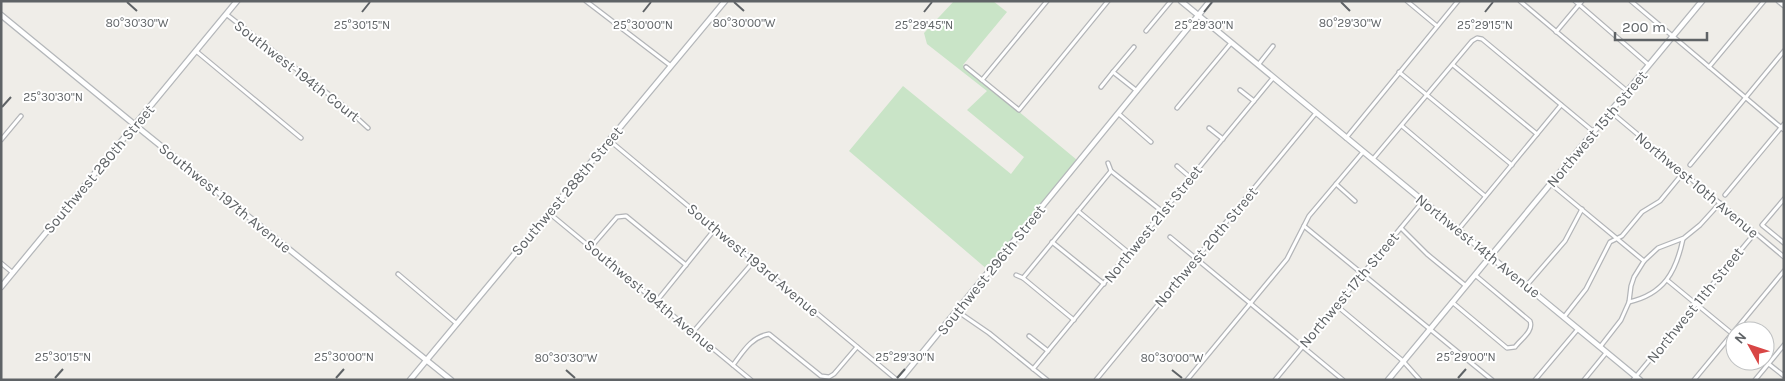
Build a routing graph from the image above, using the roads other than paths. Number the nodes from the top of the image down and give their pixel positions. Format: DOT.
graph roads {
  1 [pos="237,1"];
  2 [pos="586,1"];
  3 [pos="724,1"];
  4 [pos="1048,1"];
  5 [pos="1108,1"];
  6 [pos="1171,1"];
  7 [pos="1181,1"];
  8 [pos="1210,1"];
  9 [pos="1407,1"];
  10 [pos="1458,1"];
  11 [pos="1520,1"];
  12 [pos="1575,1"];
  13 [pos="1582,1"];
  14 [pos="1631,1"];
  15 [pos="1640,1"];
  16 [pos="1702,1"];
  17 [pos="1764,1"];
  18 [pos="1779,1"];
  19 [pos="1579,5"];
  20 [pos="1784,5"];
  21 [pos="1636,6"];
  22 [pos="226,14"];
  23 [pos="1,15"];
  24 [pos="1198,16"];
  25 [pos="1437,26"];
  26 [pos="1146,31"];
  27 [pos="1556,32"];
  28 [pos="1673,37"];
  29 [pos="1231,43"];
  30 [pos="1273,46"];
  31 [pos="1134,47"];
  32 [pos="1784,51"];
  33 [pos="196,52"];
  34 [pos="1258,65"];
  35 [pos="1453,65"];
  36 [pos="1649,65"];
  37 [pos="671,66"];
  38 [pos="966,67"];
  39 [pos="1709,67"];
  40 [pos="1113,72"];
  41 [pos="1399,72"];
  42 [pos="1273,78"];
  43 [pos="982,80"];
  44 [pos="1101,87"];
  45 [pos="1240,90"];
  46 [pos="1137,92"];
  47 [pos="1627,92"];
  48 [pos="1427,95"];
  49 [pos="1745,98"];
  50 [pos="1254,101"];
  51 [pos="1562,105"];
  52 [pos="1177,108"];
  53 [pos="1611,112"];
  54 [pos="1316,113"];
  55 [pos="1119,114"];
  56 [pos="21,116"];
  57 [pos="1784,124"];
  58 [pos="135,126"];
  59 [pos="1402,126"];
  60 [pos="368,128"];
  61 [pos="1209,128"];
  62 [pos="1782,129"];
  63 [pos="1594,132"];
  64 [pos="1537,134"];
  65 [pos="301,138"];
  66 [pos="1346,138"];
  67 [pos="1,140"];
  68 [pos="609,140"];
  69 [pos="1222,140"];
  70 [pos="1150,142"];
  71 [pos="1363,152"];
  72 [pos="1373,160"];
  73 [pos="1108,163"];
  74 [pos="1512,165"];
  75 [pos="1690,165"];
  76 [pos="1178,166"];
  77 [pos="1111,171"];
  78 [pos="1683,173"];
  79 [pos="1191,178"];
  80 [pos="1336,184"];
  81 [pos="1551,184"];
  82 [pos="1725,195"];
  83 [pos="1486,196"];
  84 [pos="1784,199"];
  85 [pos="1355,201"];
  86 [pos="1423,201"];
  87 [pos="1720,203"];
  88 [pos="1582,210"];
  89 [pos="1078,211"];
  90 [pos="549,212"];
  91 [pos="1162,212"];
  92 [pos="1304,226"];
  93 [pos="1401,228"];
  94 [pos="716,229"];
  95 [pos="1458,230"];
  96 [pos="1755,233"];
  97 [pos="1170,237"];
  98 [pos="1617,238"];
  99 [pos="1684,238"];
  100 [pos="1052,242"];
  101 [pos="1784,243"];
  102 [pos="591,246"];
  103 [pos="1129,254"];
  104 [pos="1491,256"];
  105 [pos="1784,257"];
  106 [pos="1196,260"];
  107 [pos="754,261"];
  108 [pos="1644,261"];
  109 [pos="1,263"];
  110 [pos="686,265"];
  111 [pos="1784,271"];
  112 [pos="13,273"];
  113 [pos="398,274"];
  114 [pos="1016,275"];
  115 [pos="1362,275"];
  116 [pos="1475,275"];
  117 [pos="1023,278"];
  118 [pos="1667,280"];
  119 [pos="1104,284"];
  120 [pos="1466,286"];
  121 [pos="1527,286"];
  122 [pos="1,287"];
  123 [pos="656,302"];
  124 [pos="1452,302"];
  125 [pos="1629,302"];
  126 [pos="1250,303"];
  127 [pos="1696,304"];
  128 [pos="1337,306"];
  129 [pos="957,311"];
  130 [pos="1564,317"];
  131 [pos="1074,320"];
  132 [pos="1745,321"];
  133 [pos="457,324"];
  134 [pos="1725,328"];
  135 [pos="1430,329"];
  136 [pos="1578,329"];
  137 [pos="693,332"];
  138 [pos="1029,336"];
  139 [pos="1725,345"];
  140 [pos="1784,345"];
  141 [pos="1303,346"];
  142 [pos="857,347"];
  143 [pos="1600,347"];
  144 [pos="1048,351"];
  145 [pos="1606,353"];
  146 [pos="1775,354"];
  147 [pos="426,360"];
  148 [pos="1403,361"];
  149 [pos="732,365"];
  150 [pos="1033,369"];
  151 [pos="1636,379"];
  152 [pos="410,380"];
  153 [pos="450,380"];
  154 [pos="751,380"];
  155 [pos="899,380"];
  156 [pos="1047,380"];
  157 [pos="1096,380"];
  158 [pos="1187,380"];
  159 [pos="1275,380"];
  160 [pos="1343,380"];
  161 [pos="1388,380"];
  162 [pos="1420,380"];
  163 [pos="1492,380"];
  164 [pos="1535,380"];
  165 [pos="1584,380"];
  166 [pos="1694,380"];
  1 -- 22 [label="street"];
  2 -- 37 [label="street"];
  3 -- 37 [label="street, Southwest 288th Street"];
  4 -- 43 [label="street"];
  5 -- 43 [label="street"];
  6 -- 26 [label="street"];
  7 -- 24 [label="street, Northwest 14th Avenue"];
  8 -- 24 [label="street, Southwest 296th Street"];
  9 -- 25 [label="street"];
  10 -- 25 [label="street"];
  11 -- 27 [label="street"];
  12 -- 19 [label="street"];
  13 -- 19 [label="street"];
  14 -- 21 [label="street"];
  15 -- 21 [label="street"];
  16 -- 28 [label="street, Northwest 15th Street"];
  17 -- 39 [label="street"];
  18 -- 20 [label="street"];
  19 -- 27 [label="street"];
  19 -- 36 [label="street"];
  21 -- 28 [label="street"];
  22 -- 33 [label="street, Southwest 280th Street"];
  22 -- 60 [label="street, Southwest 194th Court"];
  23 -- 58 [label="street, Southwest 197th Avenue"];
  24 -- 29 [label="street, Northwest 14th Avenue"];
  24 -- 46 [label="street, Southwest 296th Street"];
  25 -- 41 [label="street"];
  27 -- 47 [label="street"];
  28 -- 36 [label="street, Northwest 15th Street"];
  28 -- 39 [label="street"];
  29 -- 34 [label="street, Northwest 14th Avenue"];
  29 -- 52 [label="street"];
  30 -- 34 [label="street"];
  31 -- 40 [label="street"];
  32 -- 49 [label="street"];
  33 -- 58 [label="street, Southwest 280th Street"];
  33 -- 65 [label="street"];
  34 -- 42 [label="street, Northwest 14th Avenue"];
  35 -- 48 [label="street"];
  35 -- 51 [label="street"];
  35 -- 64 [label="street"];
  36 -- 47 [label="street, Northwest 15th Street"];
  37 -- 68 [label="street, Southwest 288th Street"];
  38 -- 43 [label="street"];
  39 -- 49 [label="street"];
  40 -- 44 [label="street"];
  40 -- 46 [label="street"];
  41 -- 48 [label="street"];
  41 -- 66 [label="street"];
  42 -- 50 [label="street, Northwest 21st Street"];
  42 -- 54 [label="street, Northwest 14th Avenue"];
  45 -- 50 [label="street"];
  46 -- 55 [label="street, Southwest 296th Street"];
  47 -- 53 [label="street, Northwest 15th Street"];
  48 -- 59 [label="street"];
  48 -- 74 [label="street"];
  49 -- 62 [label="street"];
  49 -- 75 [label="street"];
  50 -- 69 [label="street, Northwest 21st Street"];
  51 -- 63 [label="street"];
  51 -- 64 [label="street"];
  53 -- 63 [label="street, Northwest 15th Street"];
  53 -- 78 [label="street, Northwest 10th Avenue"];
  54 -- 66 [label="street, Northwest 14th Avenue"];
  54 -- 106 [label="street, Northwest 20th Street"];
  55 -- 70 [label="street"];
  55 -- 129 [label="street, Southwest 296th Street"];
  56 -- 67 [label="street"];
  57 -- 62 [label="street"];
  58 -- 112 [label="street, Southwest 280th Street"];
  58 -- 147 [label="street, Southwest 197th Avenue"];
  59 -- 72 [label="street"];
  59 -- 83 [label="street"];
  61 -- 69 [label="street"];
  62 -- 82 [label="street"];
  63 -- 81 [label="street, Northwest 15th Street"];
  64 -- 74 [label="street"];
  66 -- 71 [label="street, Northwest 14th Avenue"];
  68 -- 90 [label="street, Southwest 288th Street"];
  68 -- 94 [label="street, Southwest 193rd Avenue"];
  69 -- 79 [label="street, Northwest 21st Street"];
  71 -- 72 [label="street, Northwest 14th Avenue"];
  71 -- 80 [label="street"];
  72 -- 86 [label="street, Northwest 14th Avenue"];
  73 -- 77 [label="street"];
  74 -- 83 [label="street"];
  76 -- 79 [label="street"];
  77 -- 89 [label="street"];
  77 -- 91 [label="street"];
  78 -- 87 [label="street, Northwest 10th Avenue"];
  78 -- 98 [label="street"];
  79 -- 91 [label="street, Northwest 21st Street"];
  80 -- 85 [label="street"];
  80 -- 92 [label="street"];
  81 -- 88 [label="street"];
  81 -- 104 [label="street, Northwest 15th Street"];
  83 -- 95 [label="street"];
  84 -- 101 [label="street"];
  86 -- 93 [label="street, Northwest 17th Street"];
  86 -- 95 [label="street, Northwest 14th Avenue"];
  87 -- 96 [label="street, Northwest 10th Avenue"];
  87 -- 99 [label="street"];
  88 -- 98 [label="street"];
  88 -- 121 [label="street"];
  89 -- 100 [label="street"];
  89 -- 103 [label="street"];
  90 -- 102 [label="street, Southwest 194th Avenue"];
  90 -- 133 [label="street, Southwest 288th Street"];
  91 -- 103 [label="street, Northwest 21st Street"];
  92 -- 115 [label="street"];
  92 -- 126 [label="street"];
  93 -- 115 [label="street, Northwest 17th Street"];
  93 -- 120 [label="street"];
  94 -- 107 [label="street, Southwest 193rd Avenue"];
  94 -- 110 [label="street"];
  95 -- 104 [label="street, Northwest 14th Avenue"];
  96 -- 105 [label="street, Northwest 10th Avenue"];
  96 -- 127 [label="street, Northwest 11th Street"];
  97 -- 106 [label="street"];
  98 -- 108 [label="street"];
  98 -- 130 [label="street"];
  99 -- 108 [label="street"];
  99 -- 118 [label="street"];
  100 -- 117 [label="street"];
  100 -- 119 [label="street"];
  102 -- 110 [label="street"];
  102 -- 123 [label="street, Southwest 194th Avenue"];
  103 -- 119 [label="street, Northwest 21st Street"];
  104 -- 116 [label="street, Northwest 15th Street"];
  104 -- 121 [label="street, Northwest 14th Avenue"];
  106 -- 126 [label="street"];
  106 -- 157 [label="street, Northwest 20th Street"];
  107 -- 137 [label="street"];
  107 -- 142 [label="street, Southwest 193rd Avenue"];
  108 -- 125 [label="street"];
  109 -- 112 [label="street"];
  110 -- 123 [label="street"];
  111 -- 132 [label="street"];
  112 -- 122 [label="street, Southwest 280th Street"];
  113 -- 133 [label="street"];
  114 -- 117 [label="street"];
  115 -- 128 [label="street, Northwest 17th Street"];
  115 -- 135 [label="street"];
  116 -- 120 [label="street, Northwest 15th Street"];
  116 -- 124 [label="street"];
  117 -- 131 [label="street"];
  118 -- 125 [label="street"];
  118 -- 127 [label="street"];
  119 -- 131 [label="street, Northwest 21st Street"];
  120 -- 124 [label="street, Northwest 15th Street"];
  121 -- 130 [label="street, Northwest 14th Avenue"];
  123 -- 137 [label="street, Southwest 194th Avenue"];
  124 -- 135 [label="street, Northwest 15th Street"];
  125 -- 143 [label="street"];
  126 -- 141 [label="street"];
  126 -- 158 [label="street"];
  127 -- 134 [label="street"];
  127 -- 151 [label="street, Northwest 11th Street"];
  128 -- 141 [label="street, Northwest 17th Street"];
  128 -- 148 [label="street"];
  129 -- 150 [label="street"];
  129 -- 155 [label="street, Southwest 296th Street"];
  130 -- 136 [label="street, Northwest 14th Avenue"];
  131 -- 144 [label="street, Northwest 21st Street"];
  133 -- 147 [label="street, Southwest 288th Street"];
  135 -- 148 [label="street, Northwest 15th Street"];
  135 -- 163 [label="street"];
  136 -- 143 [label="street, Northwest 14th Avenue"];
  136 -- 164 [label="street"];
  137 -- 149 [label="street, Southwest 194th Avenue"];
  138 -- 144 [label="street"];
  139 -- 166 [label="street"];
  140 -- 146 [label="street"];
  141 -- 159 [label="street, Northwest 17th Street"];
  141 -- 160 [label="street"];
  142 -- 149 [label="street"];
  142 -- 155 [label="street, Southwest 193rd Avenue"];
  143 -- 145 [label="street, Northwest 14th Avenue"];
  144 -- 150 [label="street, Northwest 21st Street"];
  145 -- 151 [label="street, Northwest 14th Avenue"];
  145 -- 165 [label="street"];
  147 -- 152 [label="street, Southwest 288th Street"];
  147 -- 153 [label="street, Southwest 197th Avenue"];
  148 -- 161 [label="street, Northwest 15th Street"];
  148 -- 162 [label="street"];
  149 -- 154 [label="street, Southwest 194th Avenue"];
  150 -- 156 [label="street"];
}
